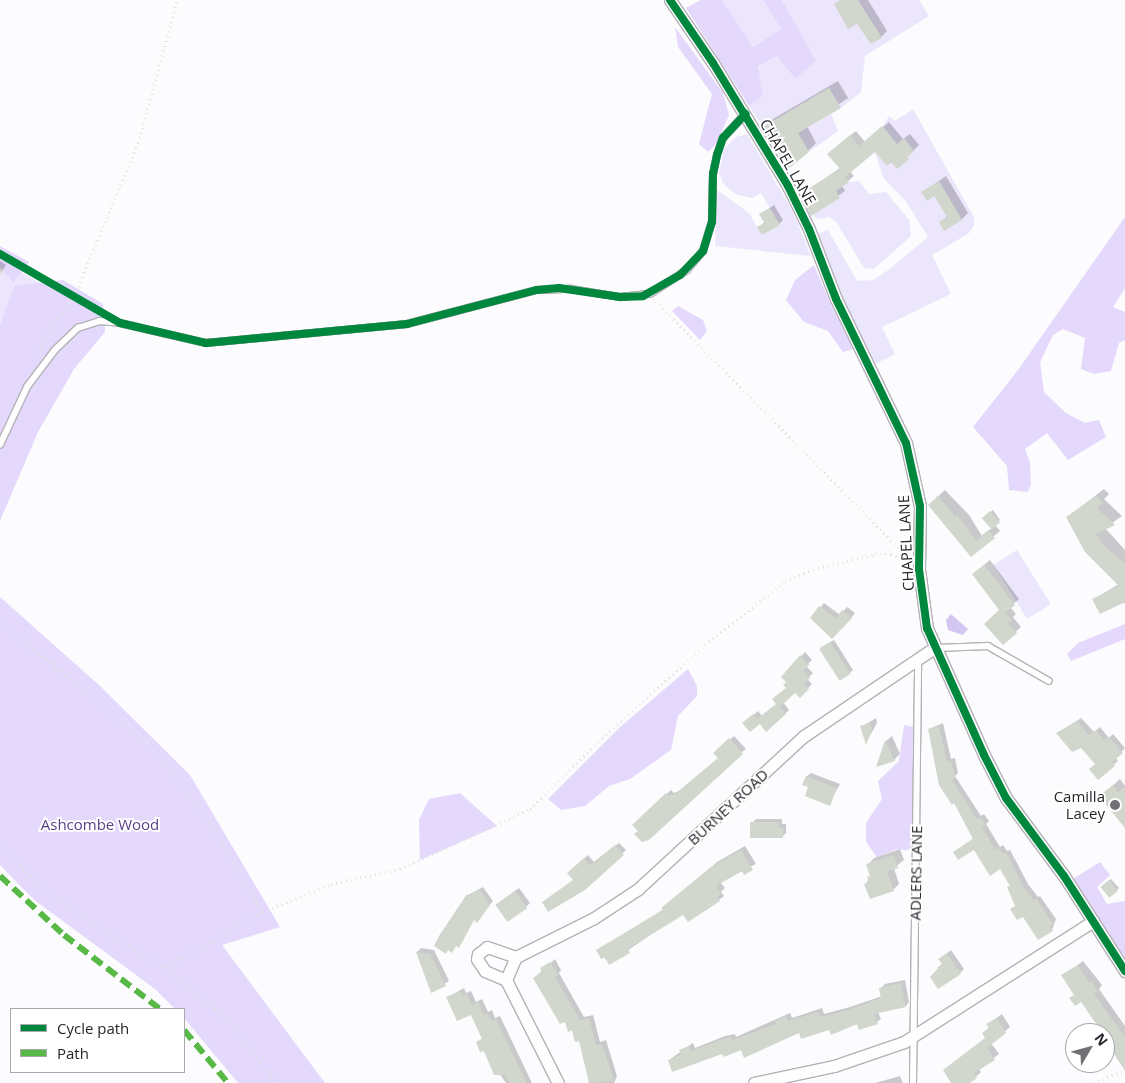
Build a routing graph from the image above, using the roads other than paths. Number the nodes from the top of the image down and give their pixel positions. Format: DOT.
graph roads {
  1 [pos="670,0"];
  2 [pos="744,114"];
  3 [pos="0,445"];
  4 [pos="934,648"];
  5 [pos="918,662"];
  6 [pos="1049,681"];
  7 [pos="1093,920"];
  8 [pos="516,957"];
  9 [pos="1125,971"];
  10 [pos="506,980"];
  11 [pos="915,1036"];
  12 [pos="558,1083"];
  13 [pos="754,1083"];
  14 [pos="913,1083"];
  1 -- 2 [label="street, CHAPEL LANE"];
  2 -- 3 [label="lane"];
  2 -- 4 [label="street, CHAPEL LANE"];
  4 -- 5 [label="street, BURNEY ROAD"];
  4 -- 6 [label="lane"];
  4 -- 7 [label="street, CHAPEL LANE"];
  5 -- 8 [label="street, BURNEY ROAD"];
  5 -- 11 [label="lane, ADLERS LANE"];
  7 -- 9 [label="street, CHAPEL LANE"];
  7 -- 11 [label="street"];
  8 -- 10 [label="street"];
  8 -- 10 [label="street"];
  10 -- 12 [label="street"];
  11 -- 13 [label="street"];
  11 -- 14 [label="lane, ADLERS LANE"];
}
